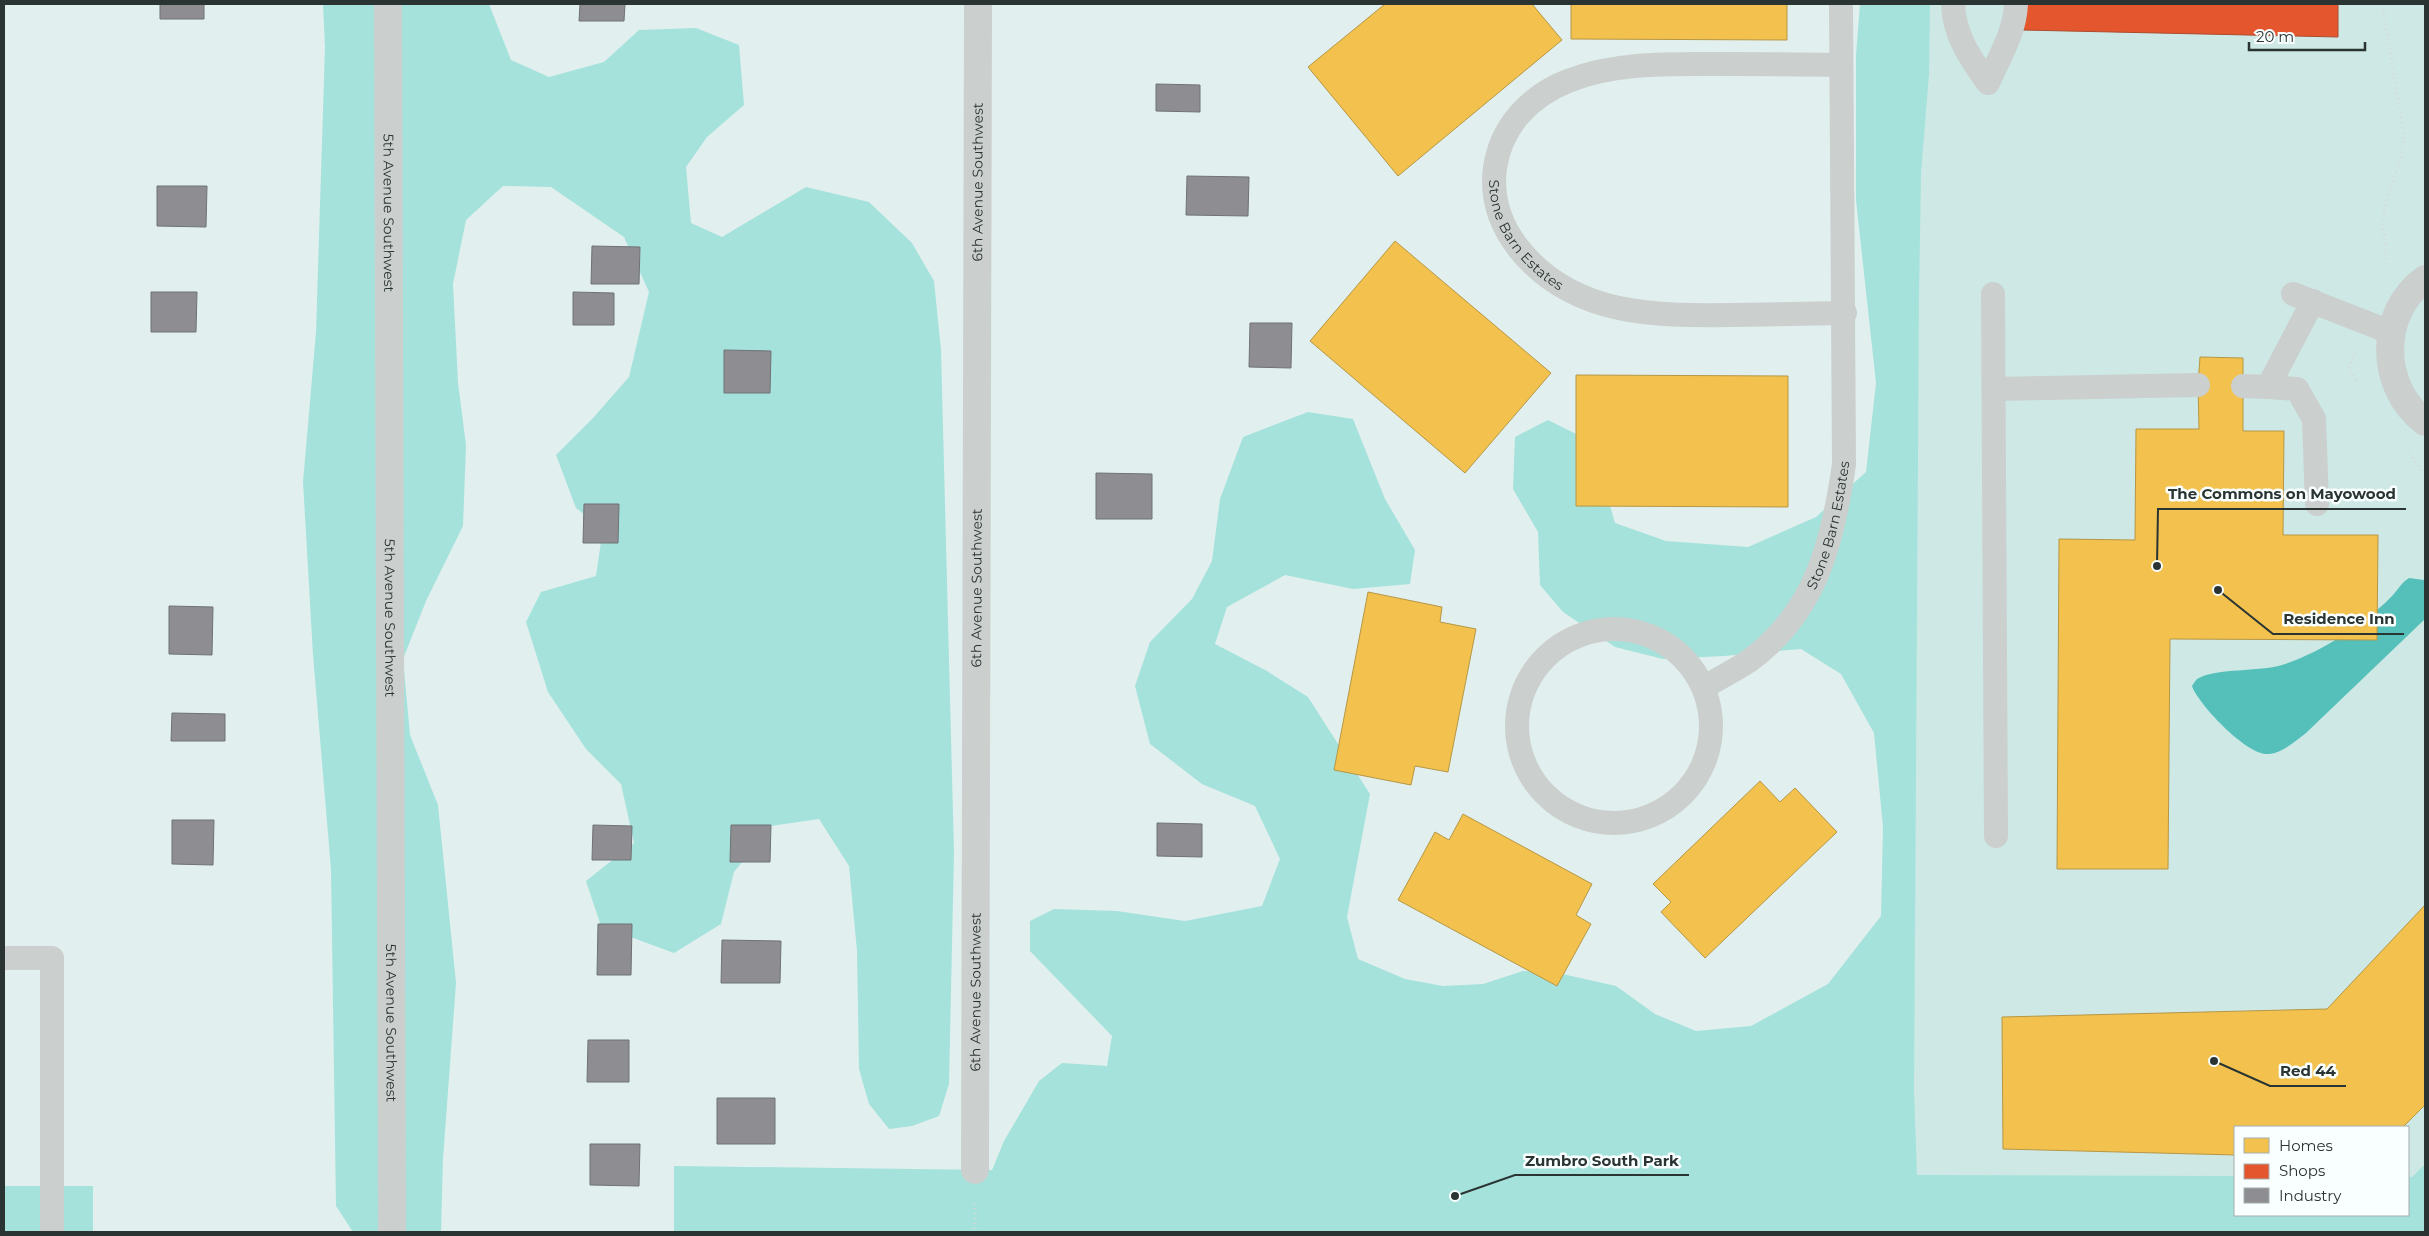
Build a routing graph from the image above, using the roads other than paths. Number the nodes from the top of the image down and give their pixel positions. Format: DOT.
graph roads {
  1 [pos="388,4"];
  2 [pos="978,4"];
  3 [pos="1841,4"];
  4 [pos="1953,4"];
  5 [pos="2016,4"];
  6 [pos="1841,64"];
  7 [pos="2425,278"];
  8 [pos="1993,294"];
  9 [pos="1844,313"];
  10 [pos="2380,328"];
  11 [pos="2198,385"];
  12 [pos="2243,386"];
  13 [pos="2268,387"];
  14 [pos="1994,389"];
  15 [pos="2425,422"];
  16 [pos="2317,504"];
  17 [pos="1706,686"];
  18 [pos="1996,836"];
  19 [pos="4,958"];
  20 [pos="974,1170"];
  21 [pos="52,1232"];
  22 [pos="392,1232"];
  1 -- 22 [label="street, 5th Avenue Southwest"];
  2 -- 20 [label="street, 6th Avenue Southwest"];
  3 -- 6 [label="lane, Stone Barn Estates"];
  4 -- 5 [label="lane"];
  6 -- 9 [label="lane, Stone Barn Estates"];
  6 -- 9 [label="lane, Stone Barn Estates"];
  7 -- 10 [label="street"];
  8 -- 14 [label="lane"];
  9 -- 17 [label="lane, Stone Barn Estates"];
  10 -- 13 [label="lane"];
  10 -- 15 [label="street"];
  11 -- 14 [label="lane"];
  12 -- 13 [label="lane"];
  13 -- 16 [label="lane"];
  14 -- 18 [label="lane"];
  17 -- 17 [label="lane"];
  19 -- 21 [label="lane"];
}
